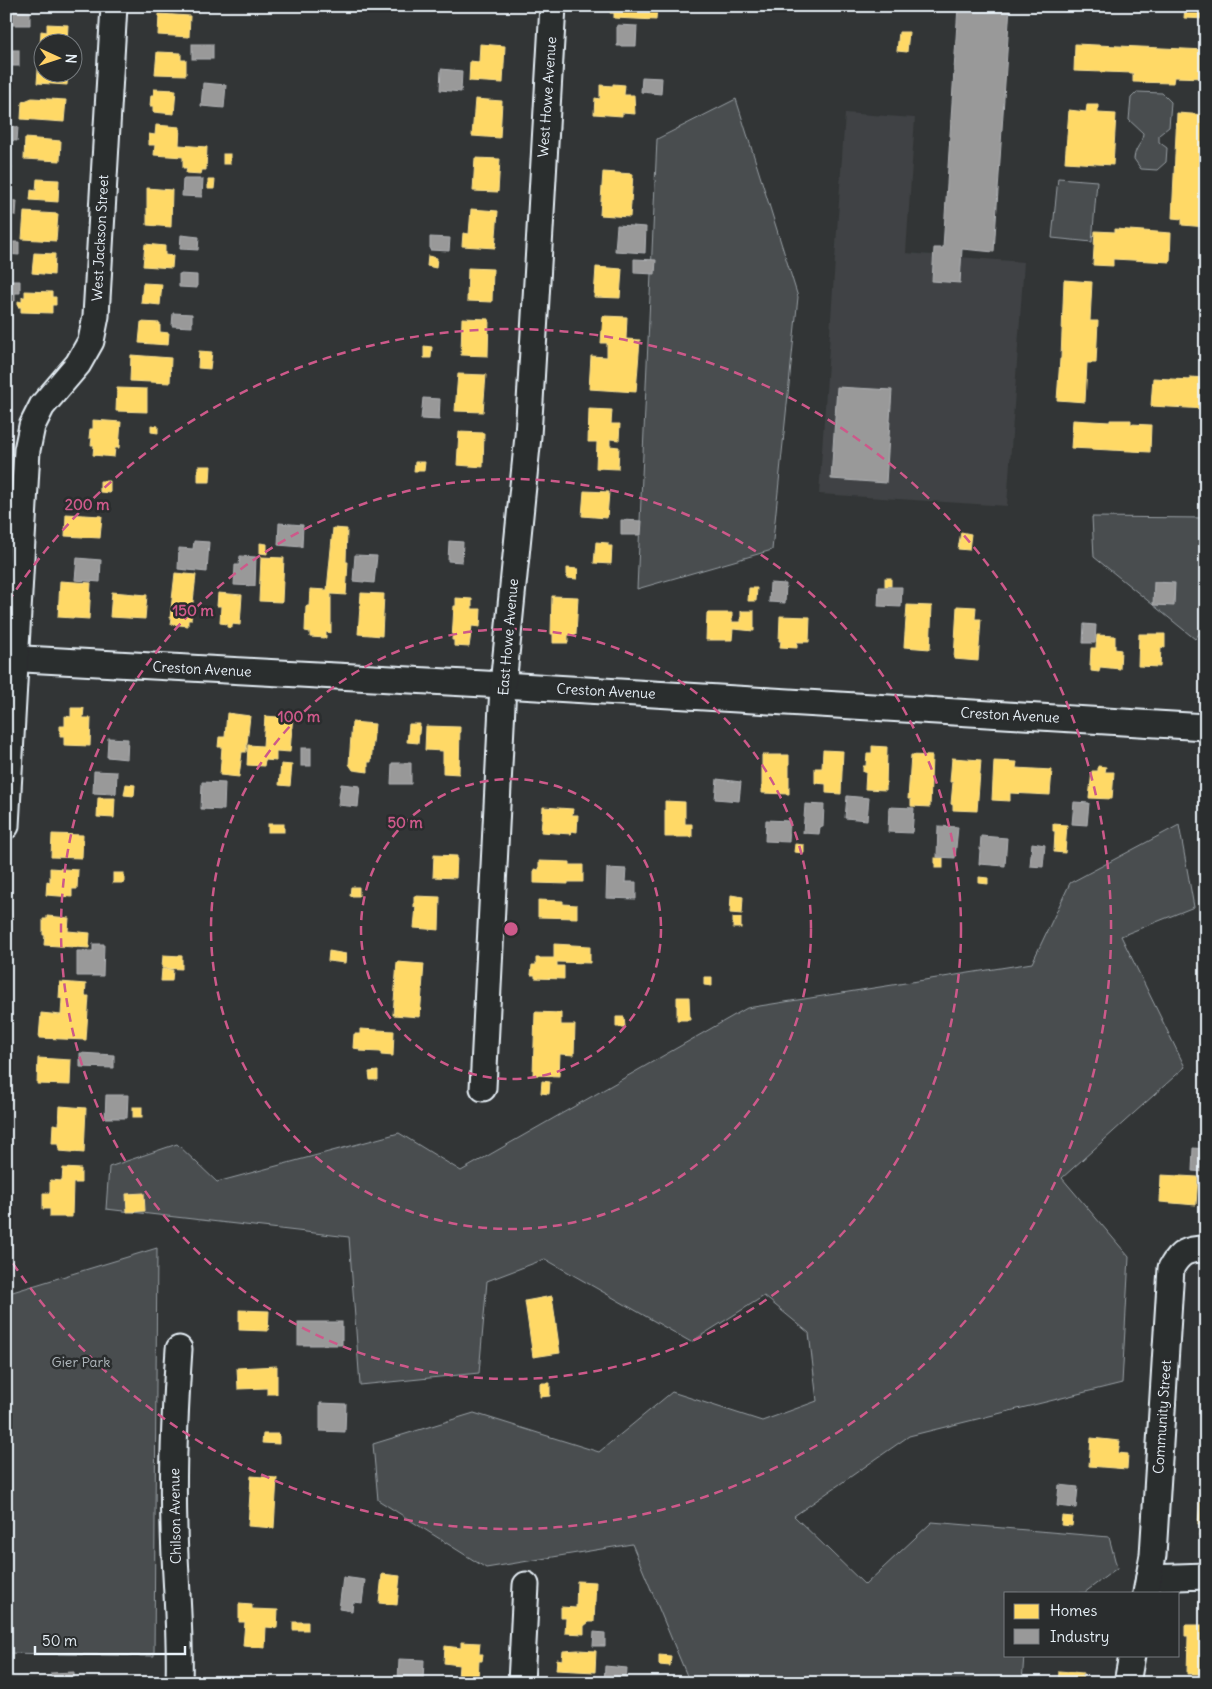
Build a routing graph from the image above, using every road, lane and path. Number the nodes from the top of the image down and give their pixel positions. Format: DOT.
graph roads {
  1 [pos="114,6"];
  2 [pos="553,6"];
  3 [pos="541,187"];
  4 [pos="11,658"];
  5 [pos="503,685"];
  6 [pos="1206,727"];
  7 [pos="6,826"];
  8 [pos="483,1088"];
  9 [pos="1198,1250"];
  10 [pos="179,1349"];
  11 [pos="1206,1576"];
  12 [pos="526,1585"];
  13 [pos="1147,1585"];
  14 [pos="1132,1656"];
  15 [pos="179,1683"];
  16 [pos="521,1683"];
  17 [pos="1127,1683"];
  1 -- 4 [label="street, West Jackson Street"];
  2 -- 3 [label="street, West Howe Avenue"];
  3 -- 5 [label="street, East Howe Avenue"];
  4 -- 5 [label="street, Creston Avenue"];
  4 -- 7 [label="street, West Jackson Street"];
  5 -- 6 [label="street, Creston Avenue"];
  5 -- 8 [label="street, East Howe Avenue"];
  9 -- 13 [label="street, Community Street"];
  10 -- 15 [label="street, Chilson Avenue"];
  11 -- 13 [label="street"];
  12 -- 16 [label="street"];
  14 -- 17 [label="street"];
}
